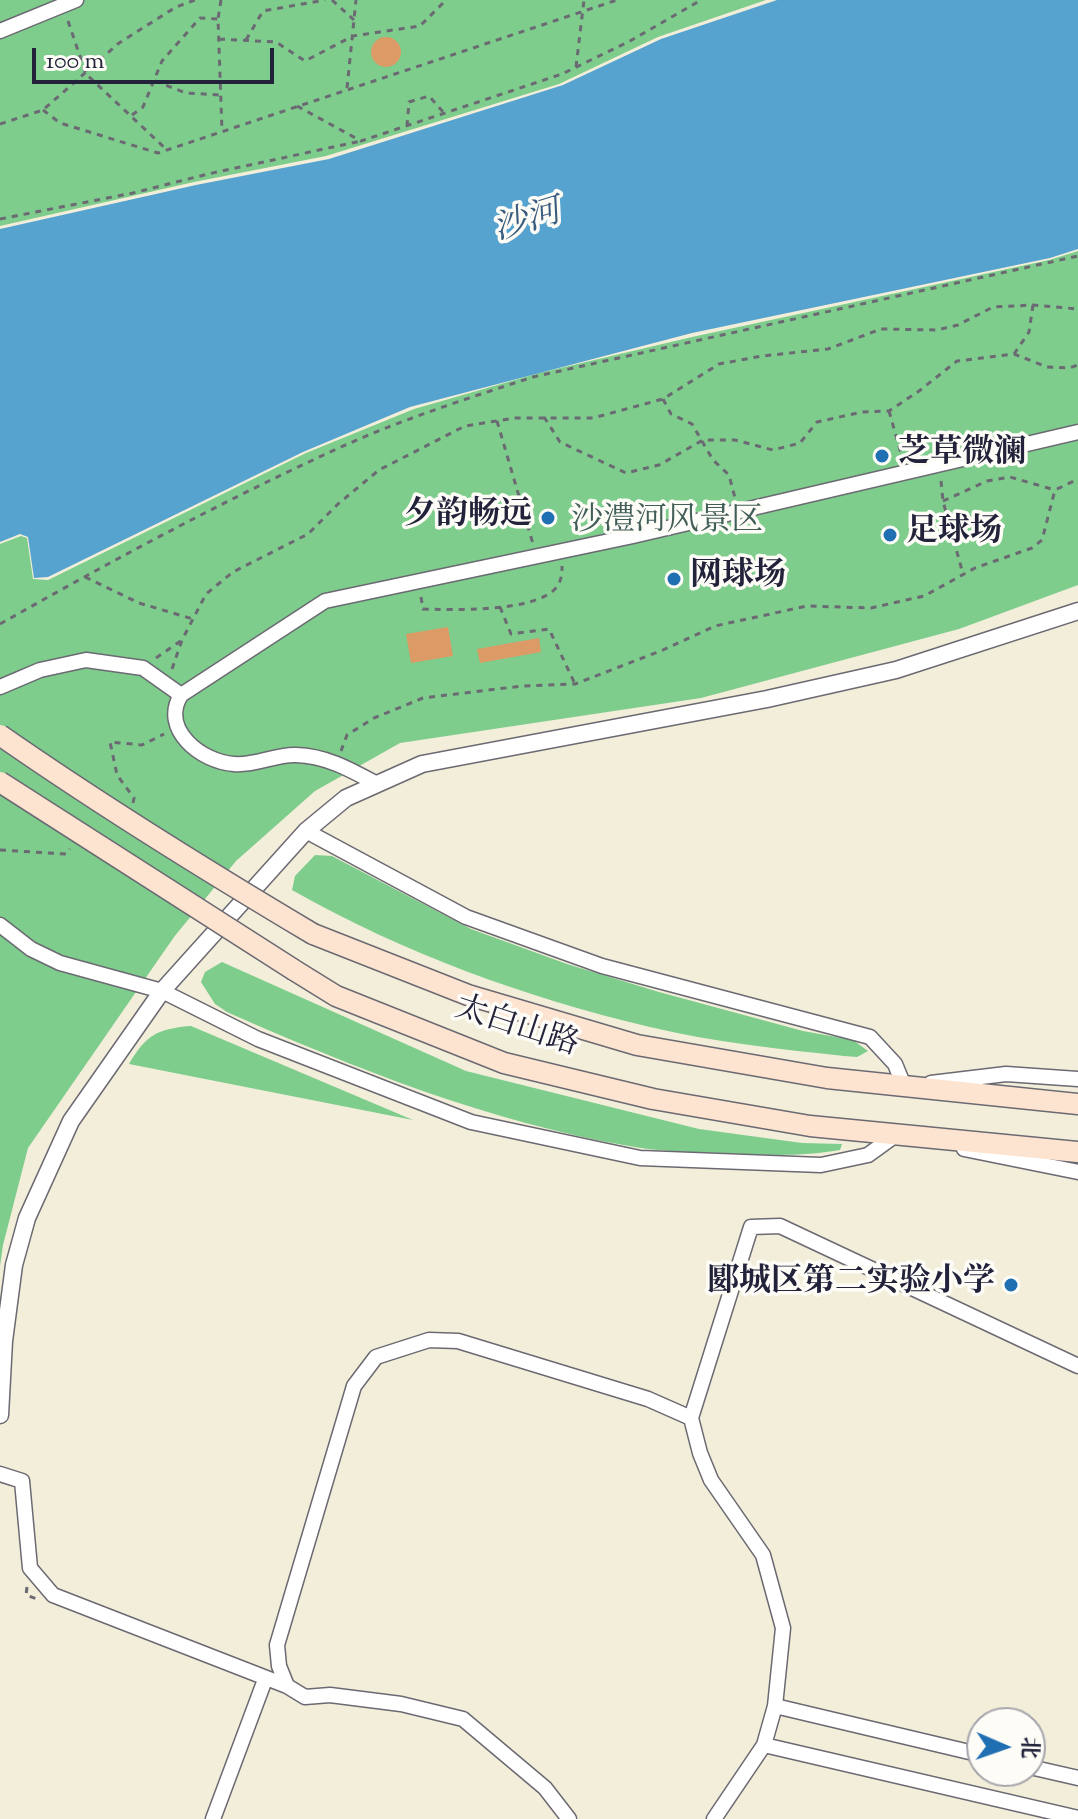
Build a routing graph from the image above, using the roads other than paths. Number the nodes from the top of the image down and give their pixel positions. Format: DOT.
graph roads {
  1 [pos="69,3"];
  2 [pos="0,31"];
  3 [pos="1078,432"];
  4 [pos="1078,611"];
  5 [pos="0,687"];
  6 [pos="181,695"];
  7 [pos="0,735"];
  8 [pos="0,782"];
  9 [pos="377,784"];
  10 [pos="306,831"];
  11 [pos="0,925"];
  12 [pos="162,991"];
  13 [pos="1078,1079"];
  14 [pos="904,1086"];
  15 [pos="1078,1104"];
  16 [pos="897,1134"];
  17 [pos="1078,1152"];
  18 [pos="1078,1172"];
  19 [pos="1078,1366"];
  20 [pos="0,1415"];
  21 [pos="691,1418"];
  22 [pos="0,1474"];
  23 [pos="263,1685"];
  24 [pos="287,1686"];
  25 [pos="775,1706"];
  26 [pos="764,1745"];
  27 [pos="966,1751"];
  28 [pos="1046,1771"];
  29 [pos="1078,1778"];
  30 [pos="1078,1818"];
  31 [pos="213,1819"];
  32 [pos="569,1819"];
  33 [pos="714,1819"];
  1 -- 2 [label="street"];
  3 -- 6 [label="street"];
  4 -- 9 [label="street"];
  5 -- 6 [label="street"];
  6 -- 9 [label="street"];
  7 -- 14 [label="main road, 太白山路, bridge"];
  8 -- 16 [label="main road, 太白山路, bridge"];
  9 -- 10 [label="street"];
  10 -- 12 [label="street"];
  10 -- 14 [label="street"];
  11 -- 12 [label="street"];
  12 -- 16 [label="street"];
  12 -- 20 [label="street"];
  13 -- 14 [label="street"];
  14 -- 15 [label="main road, 太白山路"];
  16 -- 17 [label="main road, 太白山路"];
  16 -- 18 [label="street"];
  19 -- 21 [label="street"];
  21 -- 24 [label="street"];
  21 -- 25 [label="street"];
  22 -- 24 [label="street"];
  23 -- 31 [label="street"];
  24 -- 32 [label="street"];
  25 -- 26 [label="street"];
  25 -- 27 [label="street"];
  26 -- 30 [label="street"];
  26 -- 33 [label="street"];
  28 -- 29 [label="street"];
}
